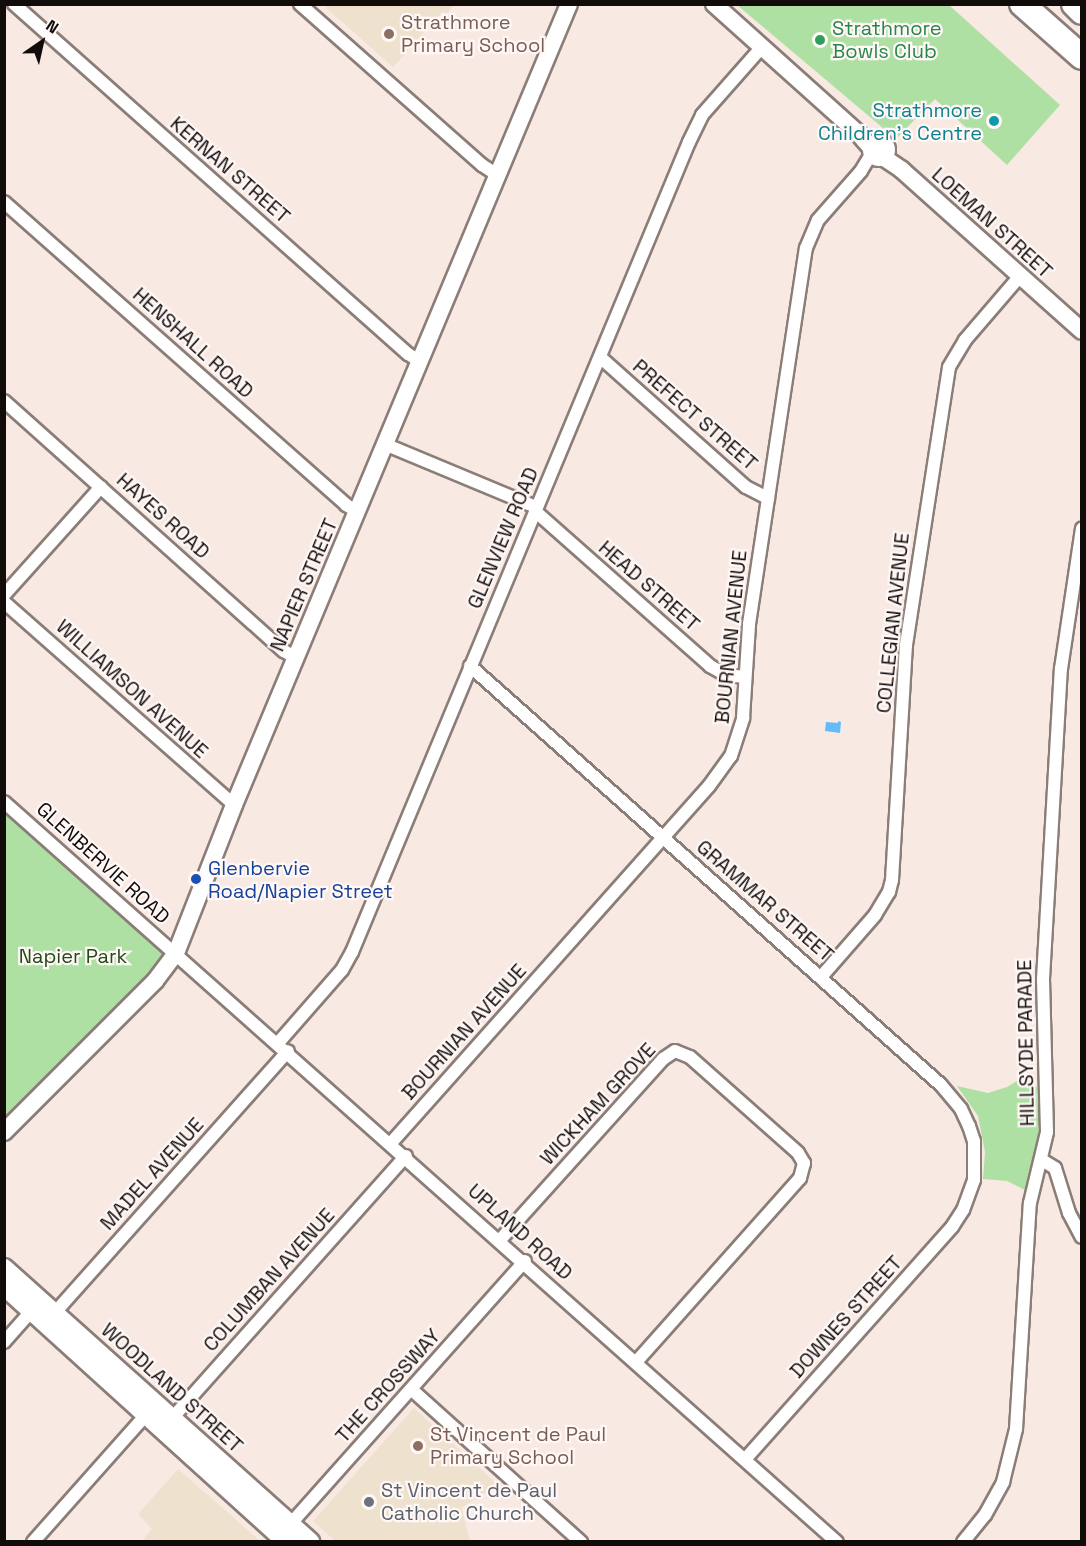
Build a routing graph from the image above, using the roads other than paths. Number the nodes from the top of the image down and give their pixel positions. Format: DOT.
graph roads {
  1 [pos="14,4"];
  2 [pos="300,4"];
  3 [pos="569,4"];
  4 [pos="714,4"];
  5 [pos="1022,4"];
  6 [pos="1074,4"];
  7 [pos="1082,12"];
  8 [pos="762,47"];
  9 [pos="1082,57"];
  10 [pos="878,152"];
  11 [pos="499,176"];
  12 [pos="4,202"];
  13 [pos="1020,276"];
  14 [pos="1078,322"];
  15 [pos="600,357"];
  16 [pos="421,362"];
  17 [pos="4,401"];
  18 [pos="387,445"];
  19 [pos="100,486"];
  20 [pos="768,498"];
  21 [pos="535,509"];
  22 [pos="357,511"];
  23 [pos="1082,530"];
  24 [pos="4,595"];
  25 [pos="4,602"];
  26 [pos="296,658"];
  27 [pos="470,666"];
  28 [pos="745,677"];
  29 [pos="4,802"];
  30 [pos="234,805"];
  31 [pos="663,838"];
  32 [pos="176,953"];
  33 [pos="821,977"];
  34 [pos="283,1047"];
  35 [pos="4,1132"];
  36 [pos="391,1143"];
  37 [pos="406,1156"];
  38 [pos="1042,1160"];
  39 [pos="969,1196"];
  40 [pos="1082,1237"];
  41 [pos="500,1240"];
  42 [pos="525,1262"];
  43 [pos="4,1268"];
  44 [pos="4,1287"];
  45 [pos="43,1312"];
  46 [pos="4,1342"];
  47 [pos="636,1362"];
  48 [pos="411,1389"];
  49 [pos="151,1409"];
  50 [pos="167,1424"];
  51 [pos="746,1460"];
  52 [pos="285,1534"];
  53 [pos="33,1542"];
  54 [pos="310,1542"];
  55 [pos="581,1542"];
  56 [pos="837,1542"];
  57 [pos="963,1542"];
  1 -- 16 [label="street, KERNAN STREET"];
  2 -- 11 [label="street"];
  3 -- 11 [label="street, NAPIER STREET"];
  4 -- 8 [label="street, LOEMAN STREET"];
  5 -- 9 [label="highway"];
  6 -- 7 [label="highway"];
  8 -- 10 [label="street, LOEMAN STREET"];
  8 -- 15 [label="street, GLENVIEW ROAD"];
  10 -- 13 [label="street, LOEMAN STREET"];
  10 -- 20 [label="street, BOURNIAN AVENUE"];
  11 -- 16 [label="street, NAPIER STREET"];
  12 -- 22 [label="street, HENSHALL ROAD"];
  13 -- 14 [label="street, LOEMAN STREET"];
  13 -- 33 [label="street, COLLEGIAN AVENUE"];
  15 -- 20 [label="street, PREFECT STREET"];
  15 -- 21 [label="street, GLENVIEW ROAD"];
  16 -- 18 [label="street, NAPIER STREET"];
  17 -- 19 [label="street, HAYES ROAD"];
  18 -- 21 [label="street, HEAD STREET"];
  18 -- 22 [label="street, NAPIER STREET"];
  19 -- 24 [label="street"];
  19 -- 26 [label="street, HAYES ROAD"];
  20 -- 28 [label="street, BOURNIAN AVENUE"];
  21 -- 27 [label="street, GLENVIEW ROAD"];
  21 -- 28 [label="street, HEAD STREET"];
  22 -- 26 [label="street, NAPIER STREET"];
  23 -- 38 [label="street, HILLSYDE PARADE"];
  25 -- 30 [label="street, WILLIAMSON AVENUE"];
  26 -- 30 [label="street, NAPIER STREET"];
  27 -- 31 [label="street, GRAMMAR STREET"];
  27 -- 34 [label="street, GLENVIEW ROAD"];
  28 -- 31 [label="street, BOURNIAN AVENUE"];
  29 -- 32 [label="street, GLENBERVIE ROAD"];
  30 -- 32 [label="street, NAPIER STREET"];
  31 -- 33 [label="street, GRAMMAR STREET"];
  31 -- 36 [label="street, BOURNIAN AVENUE"];
  32 -- 34 [label="street, UPLAND ROAD"];
  32 -- 35 [label="street, NAPIER STREET"];
  33 -- 39 [label="street, GRAMMAR STREET"];
  34 -- 36 [label="street, UPLAND ROAD"];
  34 -- 45 [label="street, MADEL AVENUE"];
  36 -- 37 [label="street, UPLAND ROAD"];
  37 -- 41 [label="street, UPLAND ROAD"];
  37 -- 50 [label="street, COLUMBAN AVENUE"];
  38 -- 40 [label="street"];
  38 -- 57 [label="street, HILLSYDE PARADE"];
  39 -- 51 [label="street, DOWNES STREET"];
  41 -- 42 [label="street, UPLAND ROAD"];
  41 -- 47 [label="street, WICKHAM GROVE"];
  42 -- 47 [label="street, UPLAND ROAD"];
  42 -- 48 [label="street, THE CROSSWAY"];
  43 -- 45 [label="main road, WOODLAND STREET"];
  44 -- 45 [label="main road, WOODLAND STREET"];
  45 -- 46 [label="street, MADEL AVENUE"];
  45 -- 49 [label="main road, WOODLAND STREET"];
  47 -- 51 [label="street, UPLAND ROAD"];
  48 -- 52 [label="street, THE CROSSWAY"];
  48 -- 55 [label="street"];
  49 -- 50 [label="main road, WOODLAND STREET"];
  49 -- 53 [label="street"];
  50 -- 52 [label="main road, WOODLAND STREET"];
  51 -- 56 [label="street, UPLAND ROAD"];
  52 -- 54 [label="main road, WOODLAND STREET"];
}
